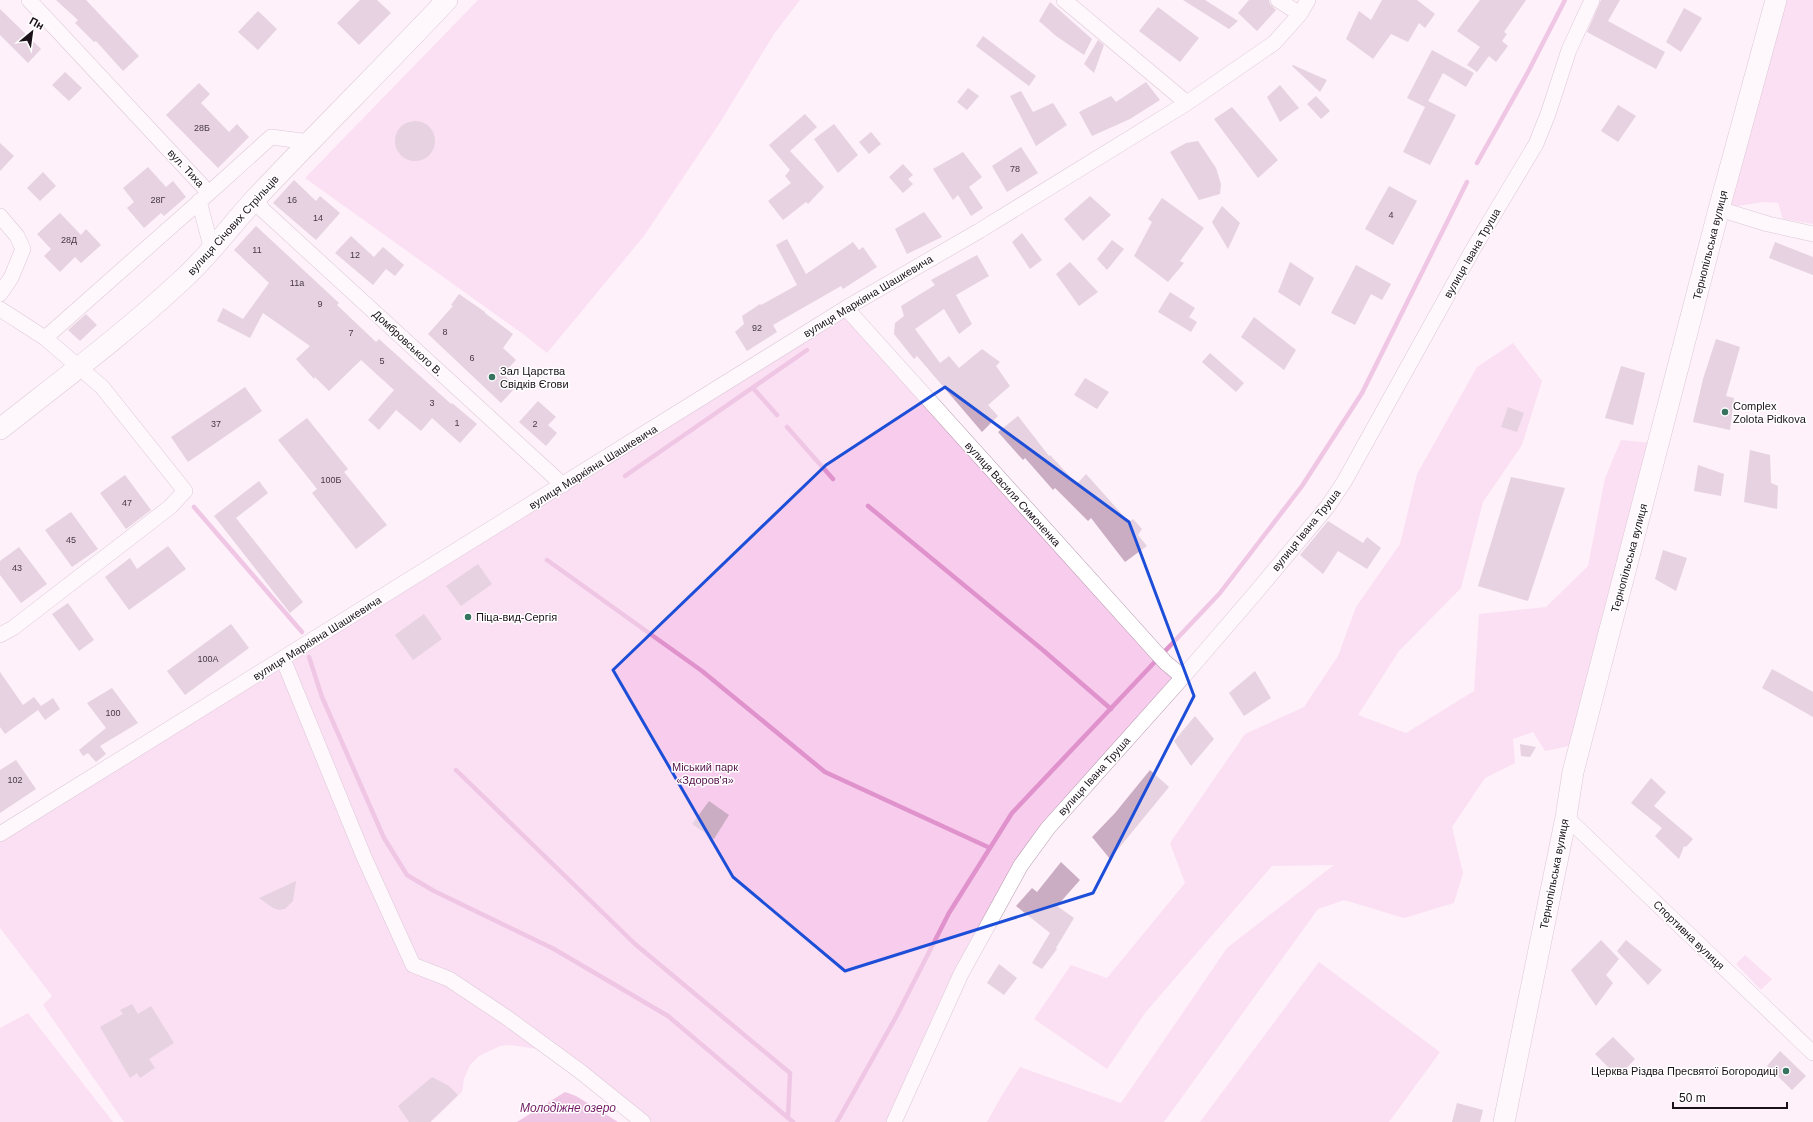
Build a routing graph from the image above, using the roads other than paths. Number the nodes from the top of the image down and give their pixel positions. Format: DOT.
graph roads {
  1 [pos="28,0"];
  2 [pos="447,0"];
  3 [pos="1064,0"];
  4 [pos="1278,0"];
  5 [pos="1308,0"];
  6 [pos="1592,0"];
  7 [pos="1776,0"];
  8 [pos="1300,14"];
  9 [pos="1188,104"];
  10 [pos="310,142"];
  11 [pos="204,197"];
  12 [pos="255,199"];
  13 [pos="1718,209"];
  14 [pos="0,216"];
  15 [pos="1813,234"];
  16 [pos="212,250"];
  17 [pos="0,294"];
  18 [pos="0,308"];
  19 [pos="846,308"];
  20 [pos="45,338"];
  21 [pos="80,367"];
  22 [pos="0,429"];
  23 [pos="563,485"];
  24 [pos="0,635"];
  25 [pos="283,659"];
  26 [pos="1183,677"];
  27 [pos="1566,817"];
  28 [pos="0,834"];
  29 [pos="1813,1053"];
  30 [pos="643,1122"];
  31 [pos="894,1122"];
  32 [pos="1504,1122"];
  1 -- 11 [label="street, вул. Тиха"];
  2 -- 10 [label="street, вулиця Січових Стрільців"];
  3 -- 9 [label="street"];
  4 -- 8 [label="street"];
  5 -- 8 [label="street, вулиця Маркіяна Шашкевича"];
  6 -- 26 [label="street, вулиця Івана Труша"];
  7 -- 13 [label="street, Тернопільська вулиця"];
  8 -- 9 [label="street, вулиця Маркіяна Шашкевича"];
  9 -- 19 [label="street, вулиця Маркіяна Шашкевича"];
  10 -- 11 [label="street"];
  10 -- 12 [label="street, вулиця Січових Стрільців"];
  11 -- 16 [label="street"];
  11 -- 20 [label="street, вул. Тиха"];
  12 -- 16 [label="street, вулиця Січових Стрільців"];
  12 -- 23 [label="street, Домбровського В."];
  13 -- 15 [label="street"];
  13 -- 27 [label="street, Тернопільська вулиця"];
  14 -- 17 [label="street"];
  16 -- 21 [label="street, вулиця Січових Стрільців"];
  18 -- 20 [label="street"];
  19 -- 23 [label="street, вулиця Маркіяна Шашкевича"];
  19 -- 26 [label="street, вулиця Василя Симоненка"];
  20 -- 21 [label="street"];
  21 -- 22 [label="street, вулиця Січових Стрільців"];
  21 -- 24 [label="street"];
  23 -- 25 [label="street, вулиця Маркіяна Шашкевича"];
  25 -- 28 [label="street, вулиця Маркіяна Шашкевича"];
  25 -- 30 [label="street"];
  26 -- 31 [label="street, вулиця Івана Труша"];
  27 -- 29 [label="street, Спортивна вулиця"];
  27 -- 32 [label="street, Тернопільська вулиця"];
}
